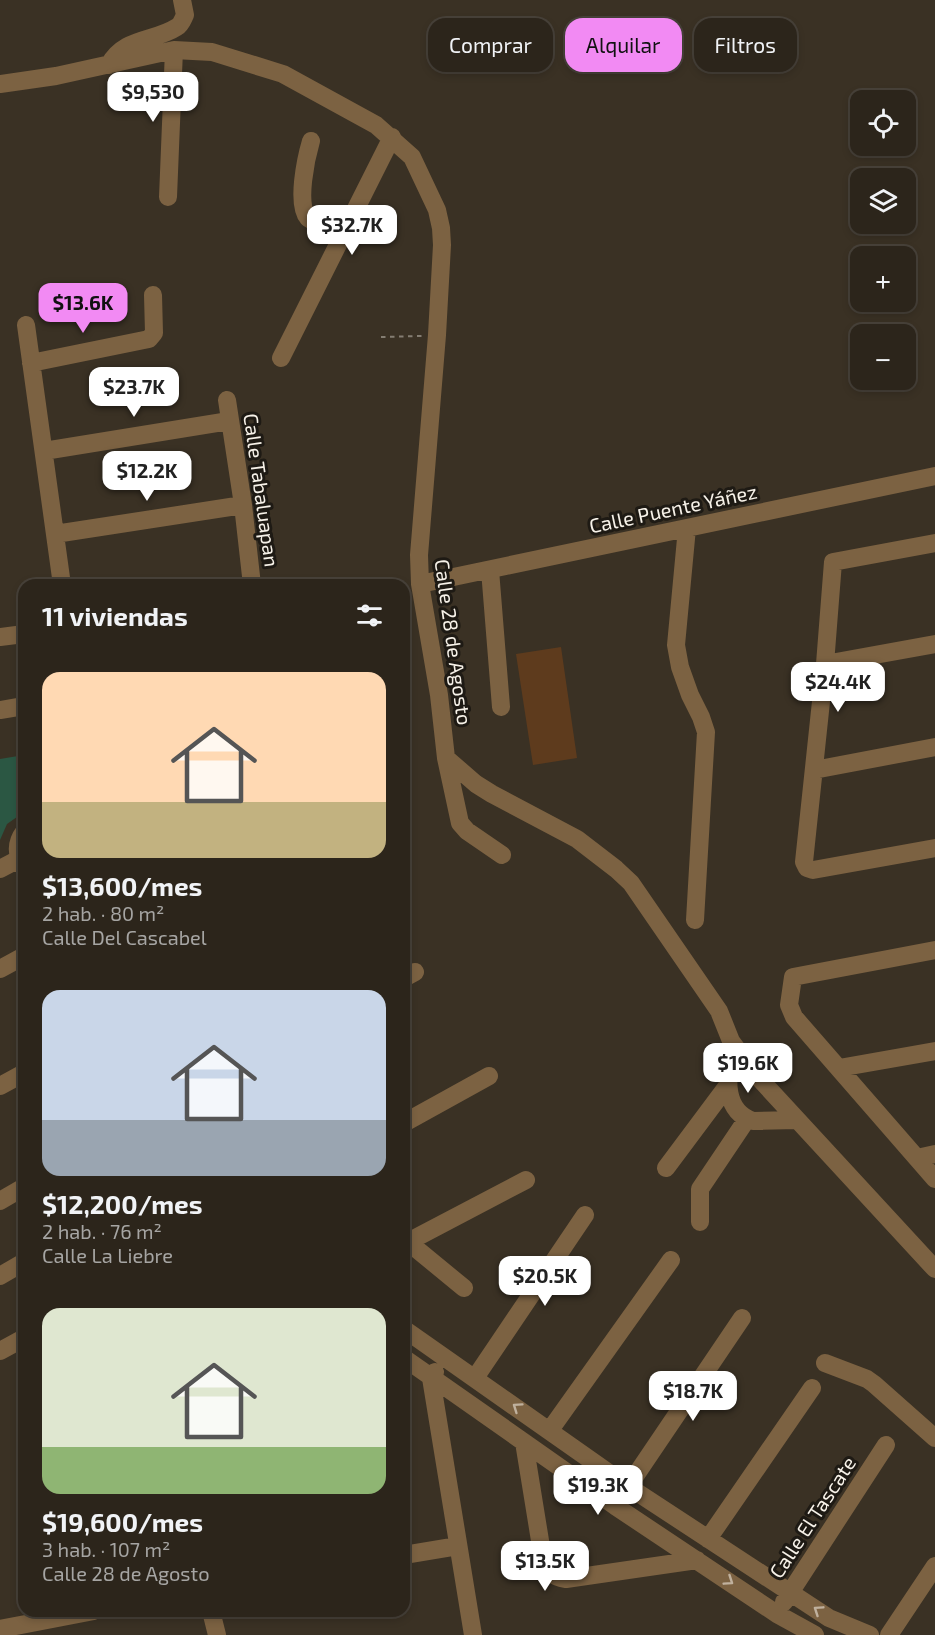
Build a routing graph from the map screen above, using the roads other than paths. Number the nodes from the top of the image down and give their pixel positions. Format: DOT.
graph roads {
  1 [pos="182,0"];
  2 [pos="174,50"];
  3 [pos="109,65"];
  4 [pos="0,84"];
  5 [pos="392,138"];
  6 [pos="311,141"];
  7 [pos="168,198"];
  8 [pos="341,238"];
  9 [pos="153,295"];
  10 [pos="26,325"];
  11 [pos="281,358"];
  12 [pos="31,363"];
  13 [pos="227,400"];
  14 [pos="229,421"];
  15 [pos="44,451"];
  16 [pos="935,476"];
  17 [pos="243,505"];
  18 [pos="687,528"];
  19 [pos="55,534"];
  20 [pos="935,543"];
  21 [pos="490,570"];
  22 [pos="61,579"];
  23 [pos="251,579"];
  24 [pos="420,584"];
  25 [pos="18,635"];
  26 [pos="0,638"];
  27 [pos="935,644"];
  28 [pos="825,664"];
  29 [pos="18,707"];
  30 [pos="501,707"];
  31 [pos="0,710"];
  32 [pos="935,747"];
  33 [pos="446,758"];
  34 [pos="814,770"];
  35 [pos="935,848"];
  36 [pos="502,855"];
  37 [pos="18,865"];
  38 [pos="0,869"];
  39 [pos="695,920"];
  40 [pos="935,951"];
  41 [pos="18,959"];
  42 [pos="0,969"];
  43 [pos="731,1041"];
  44 [pos="935,1051"];
  45 [pos="839,1068"];
  46 [pos="18,1076"];
  47 [pos="489,1076"];
  48 [pos="728,1085"];
  49 [pos="0,1086"];
  50 [pos="747,1119"];
  51 [pos="410,1120"];
  52 [pos="797,1120"];
  53 [pos="935,1154"];
  54 [pos="917,1158"];
  55 [pos="666,1168"];
  56 [pos="935,1179"];
  57 [pos="526,1180"];
  58 [pos="18,1190"];
  59 [pos="0,1201"];
  60 [pos="585,1215"];
  61 [pos="700,1222"];
  62 [pos="410,1241"];
  63 [pos="410,1246"];
  64 [pos="671,1260"];
  65 [pos="18,1266"];
  66 [pos="935,1269"];
  67 [pos="0,1276"];
  68 [pos="464,1288"];
  69 [pos="741,1318"];
  70 [pos="410,1333"];
  71 [pos="18,1341"];
  72 [pos="0,1351"];
  73 [pos="445,1357"];
  74 [pos="410,1362"];
  75 [pos="825,1363"];
  76 [pos="431,1378"];
  77 [pos="475,1378"];
  78 [pos="812,1388"];
  79 [pos="550,1430"];
  80 [pos="935,1438"];
  81 [pos="524,1442"];
  82 [pos="886,1445"];
  83 [pos="628,1487"];
  84 [pos="615,1506"];
  85 [pos="708,1539"];
  86 [pos="458,1546"];
  87 [pos="410,1554"];
  88 [pos="697,1560"];
  89 [pos="935,1566"];
  90 [pos="790,1592"];
  91 [pos="777,1614"];
  92 [pos="63,1617"];
  93 [pos="212,1617"];
  94 [pos="0,1629"];
  95 [pos="216,1635"];
  96 [pos="473,1635"];
  97 [pos="814,1635"];
  98 [pos="870,1635"];
  99 [pos="889,1635"];
  1 -- 3 [label="street"];
  2 -- 3 [label="street, Calle 28 de Agosto"];
  2 -- 5 [label="street, Calle 28 de Agosto"];
  2 -- 7 [label="street"];
  3 -- 4 [label="street, Calle 28 de Agosto"];
  5 -- 8 [label="street"];
  5 -- 24 [label="street, Calle 28 de Agosto"];
  6 -- 8 [label="street"];
  8 -- 11 [label="street"];
  9 -- 12 [label="street"];
  10 -- 12 [label="street"];
  12 -- 15 [label="street"];
  13 -- 14 [label="street, Calle Tabaluapan"];
  14 -- 15 [label="street"];
  14 -- 17 [label="street, Calle Tabaluapan"];
  15 -- 19 [label="street"];
  16 -- 18 [label="street, Calle Puente Yáñez"];
  17 -- 19 [label="street"];
  17 -- 23 [label="street, Calle Tabaluapan"];
  18 -- 21 [label="street, Calle Puente Yáñez"];
  18 -- 39 [label="street"];
  19 -- 22 [label="street"];
  20 -- 28 [label="street"];
  21 -- 24 [label="street, Calle Puente Yáñez"];
  21 -- 30 [label="street"];
  24 -- 33 [label="street, Calle 28 de Agosto"];
  25 -- 26 [label="street"];
  27 -- 28 [label="street"];
  28 -- 34 [label="street"];
  29 -- 31 [label="street"];
  32 -- 34 [label="street"];
  33 -- 36 [label="street, Calle 28 de Agosto"];
  33 -- 43 [label="street"];
  34 -- 35 [label="street"];
  37 -- 38 [label="street"];
  40 -- 45 [label="street"];
  41 -- 42 [label="street"];
  43 -- 48 [label="street"];
  43 -- 52 [label="street"];
  44 -- 45 [label="street"];
  45 -- 54 [label="street"];
  46 -- 49 [label="street"];
  47 -- 51 [label="street"];
  48 -- 50 [label="street"];
  48 -- 55 [label="street"];
  50 -- 52 [label="street"];
  50 -- 61 [label="street"];
  52 -- 66 [label="street"];
  53 -- 54 [label="street"];
  54 -- 56 [label="street"];
  57 -- 62 [label="street"];
  58 -- 59 [label="street"];
  60 -- 77 [label="street"];
  63 -- 68 [label="street"];
  64 -- 79 [label="street"];
  65 -- 67 [label="street"];
  69 -- 83 [label="street"];
  70 -- 73 [label="street"];
  71 -- 72 [label="street"];
  73 -- 76 [label="street"];
  73 -- 77 [label="street"];
  74 -- 76 [label="street"];
  75 -- 80 [label="street"];
  76 -- 81 [label="street"];
  76 -- 86 [label="street"];
  79 -- 77 [label="street, one-way"];
  78 -- 85 [label="street"];
  79 -- 83 [label="street"];
  81 -- 84 [label="street"];
  81 -- 88 [label="street"];
  82 -- 90 [label="street, Calle El Tascate"];
  83 -- 84 [label="street"];
  83 -- 85 [label="street"];
  84 -- 88 [label="street"];
  85 -- 90 [label="street"];
  86 -- 87 [label="street"];
  86 -- 96 [label="street"];
  88 -- 91 [label="street, one-way"];
  89 -- 99 [label="street"];
  90 -- 91 [label="street, Calle El Tascate"];
  98 -- 90 [label="street, one-way"];
  91 -- 97 [label="street"];
  92 -- 94 [label="street"];
  93 -- 95 [label="street"];
}
